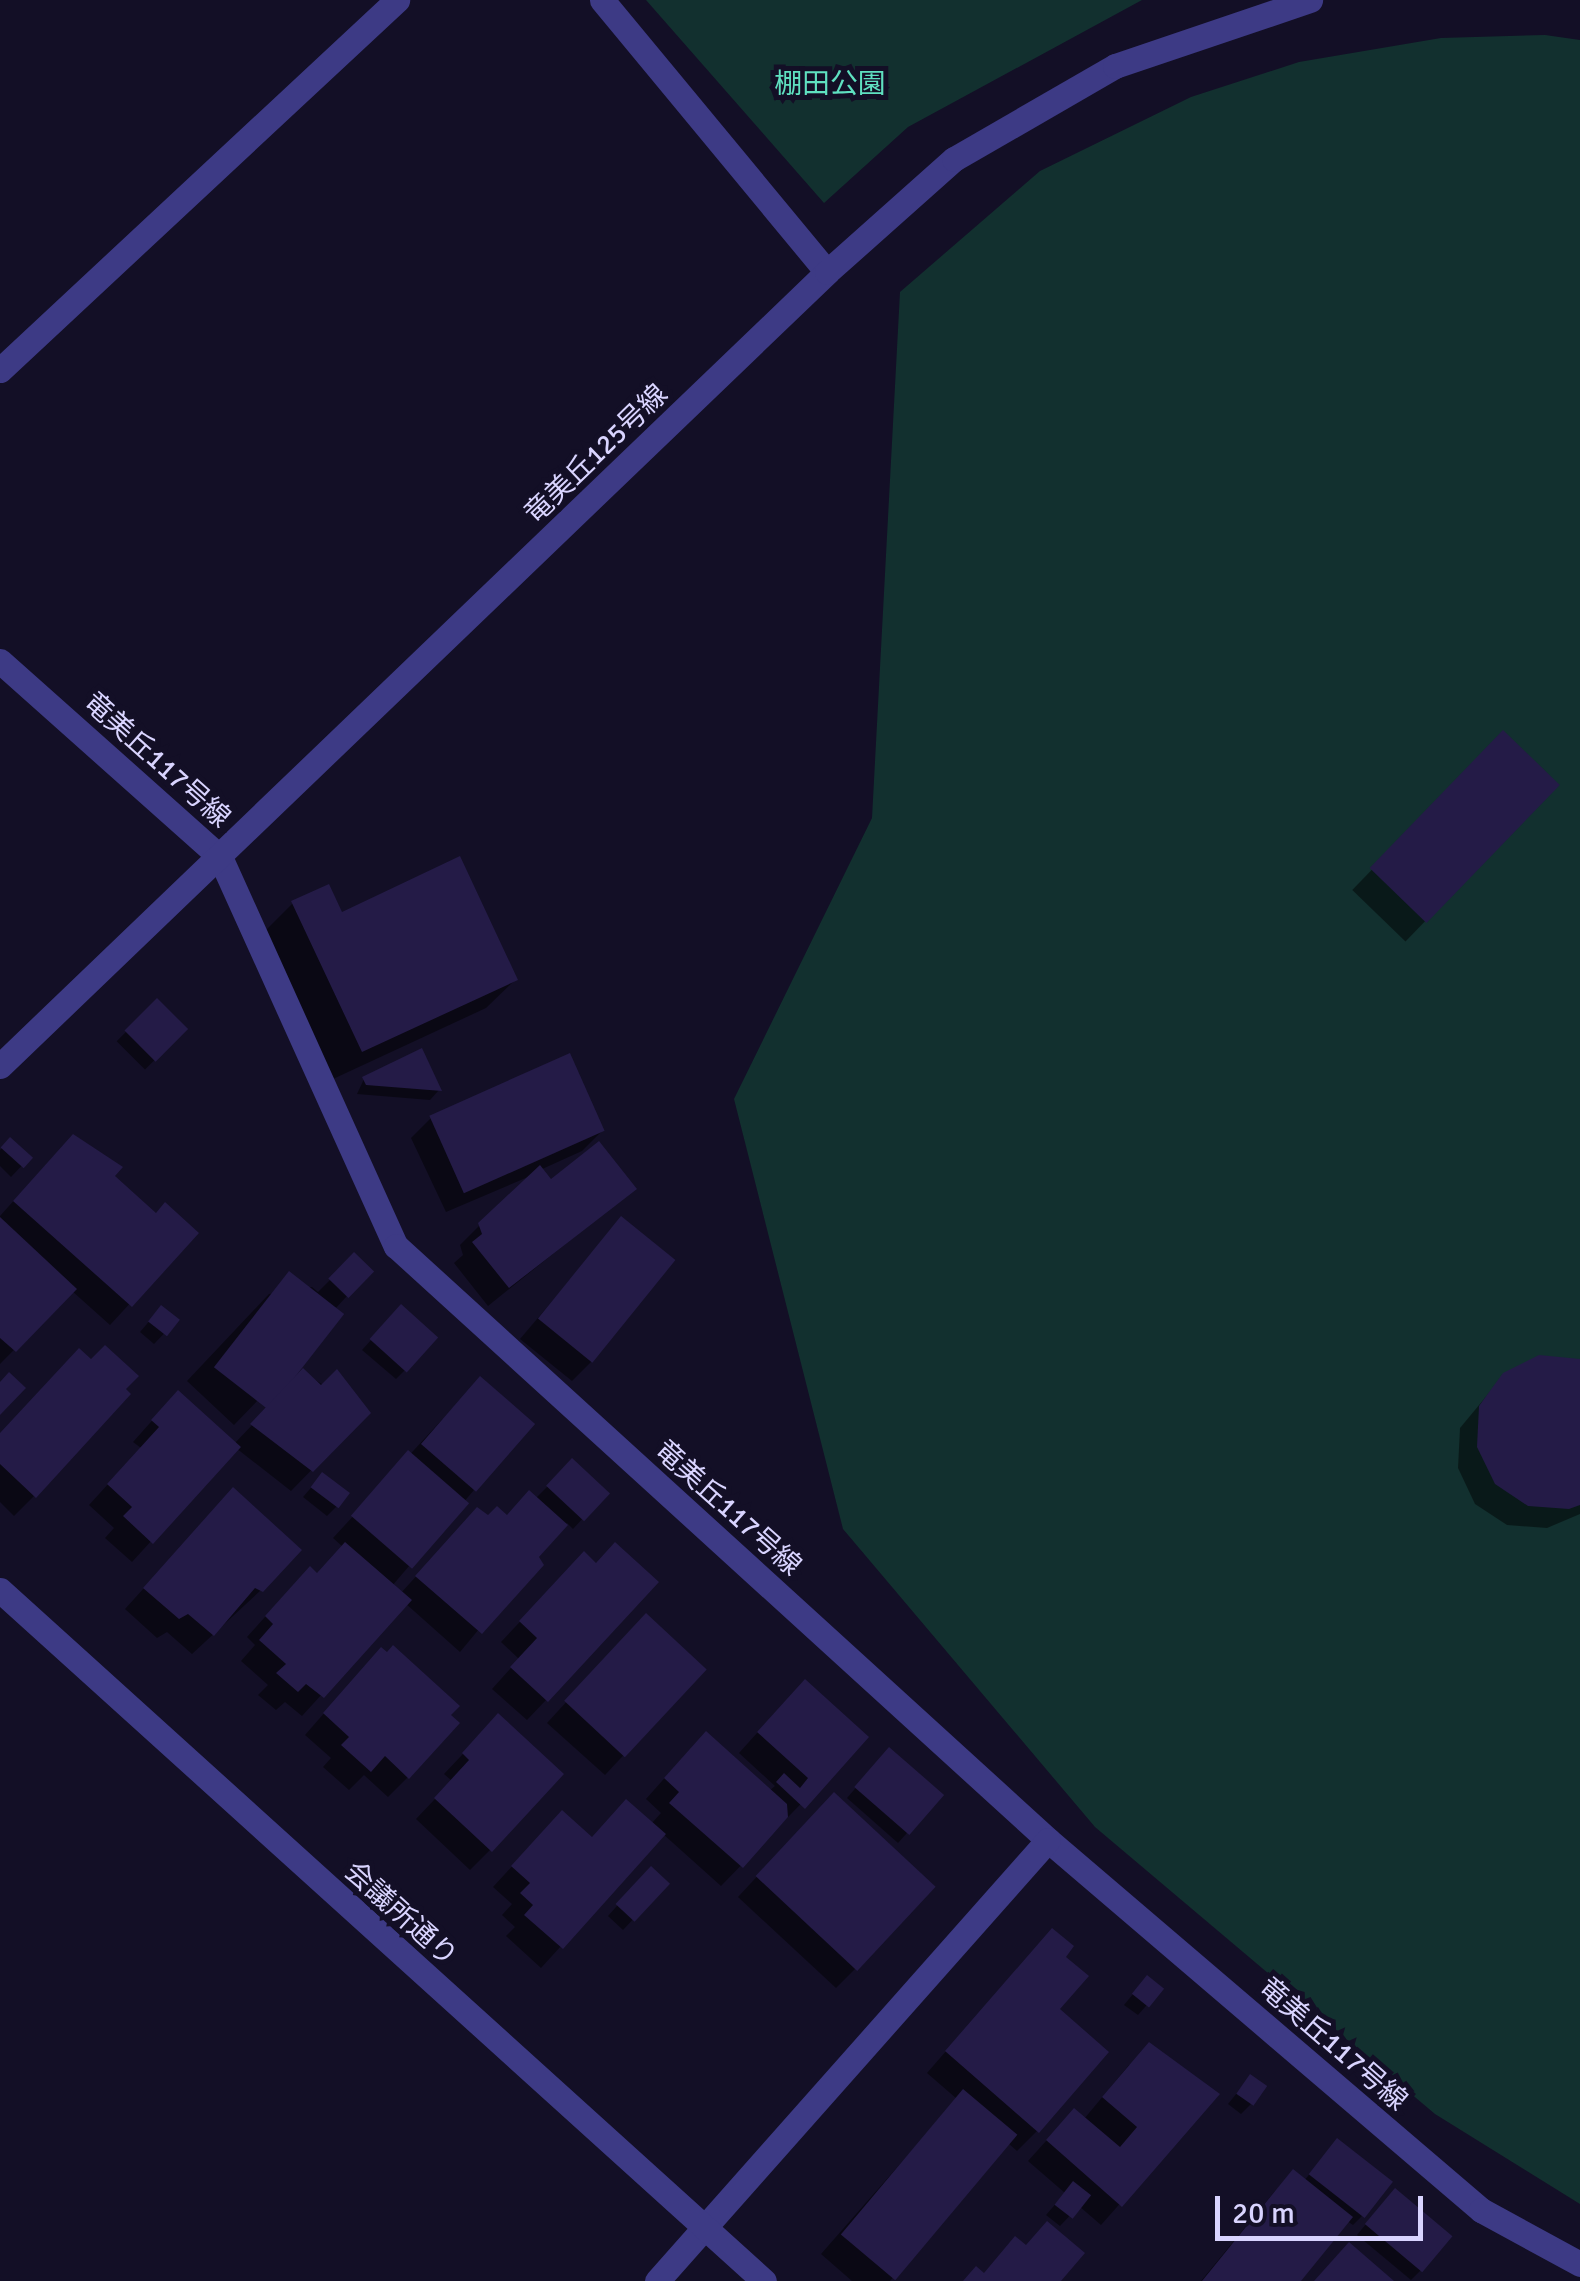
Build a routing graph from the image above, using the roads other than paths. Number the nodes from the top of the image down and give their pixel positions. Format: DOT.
graph roads {
  1 [pos="397,0"];
  2 [pos="602,0"];
  3 [pos="1310,0"];
  4 [pos="828,272"];
  5 [pos="0,370"];
  6 [pos="0,661"];
  7 [pos="220,857"];
  8 [pos="0,1066"];
  9 [pos="0,1590"];
  10 [pos="1048,1840"];
  11 [pos="704,2230"];
  12 [pos="1580,2264"];
  13 [pos="657,2281"];
  14 [pos="764,2281"];
  1 -- 5 [label="street"];
  2 -- 4 [label="street"];
  3 -- 4 [label="street, 竜美丘125号線"];
  4 -- 7 [label="street, 竜美丘125号線"];
  6 -- 7 [label="street, 竜美丘117号線"];
  7 -- 8 [label="street, 竜美丘125号線"];
  7 -- 10 [label="street, 竜美丘117号線"];
  9 -- 11 [label="street, 会議所通り"];
  10 -- 11 [label="street"];
  10 -- 12 [label="street, 竜美丘117号線"];
  11 -- 13 [label="street"];
  11 -- 14 [label="street, 会議所通り"];
}
